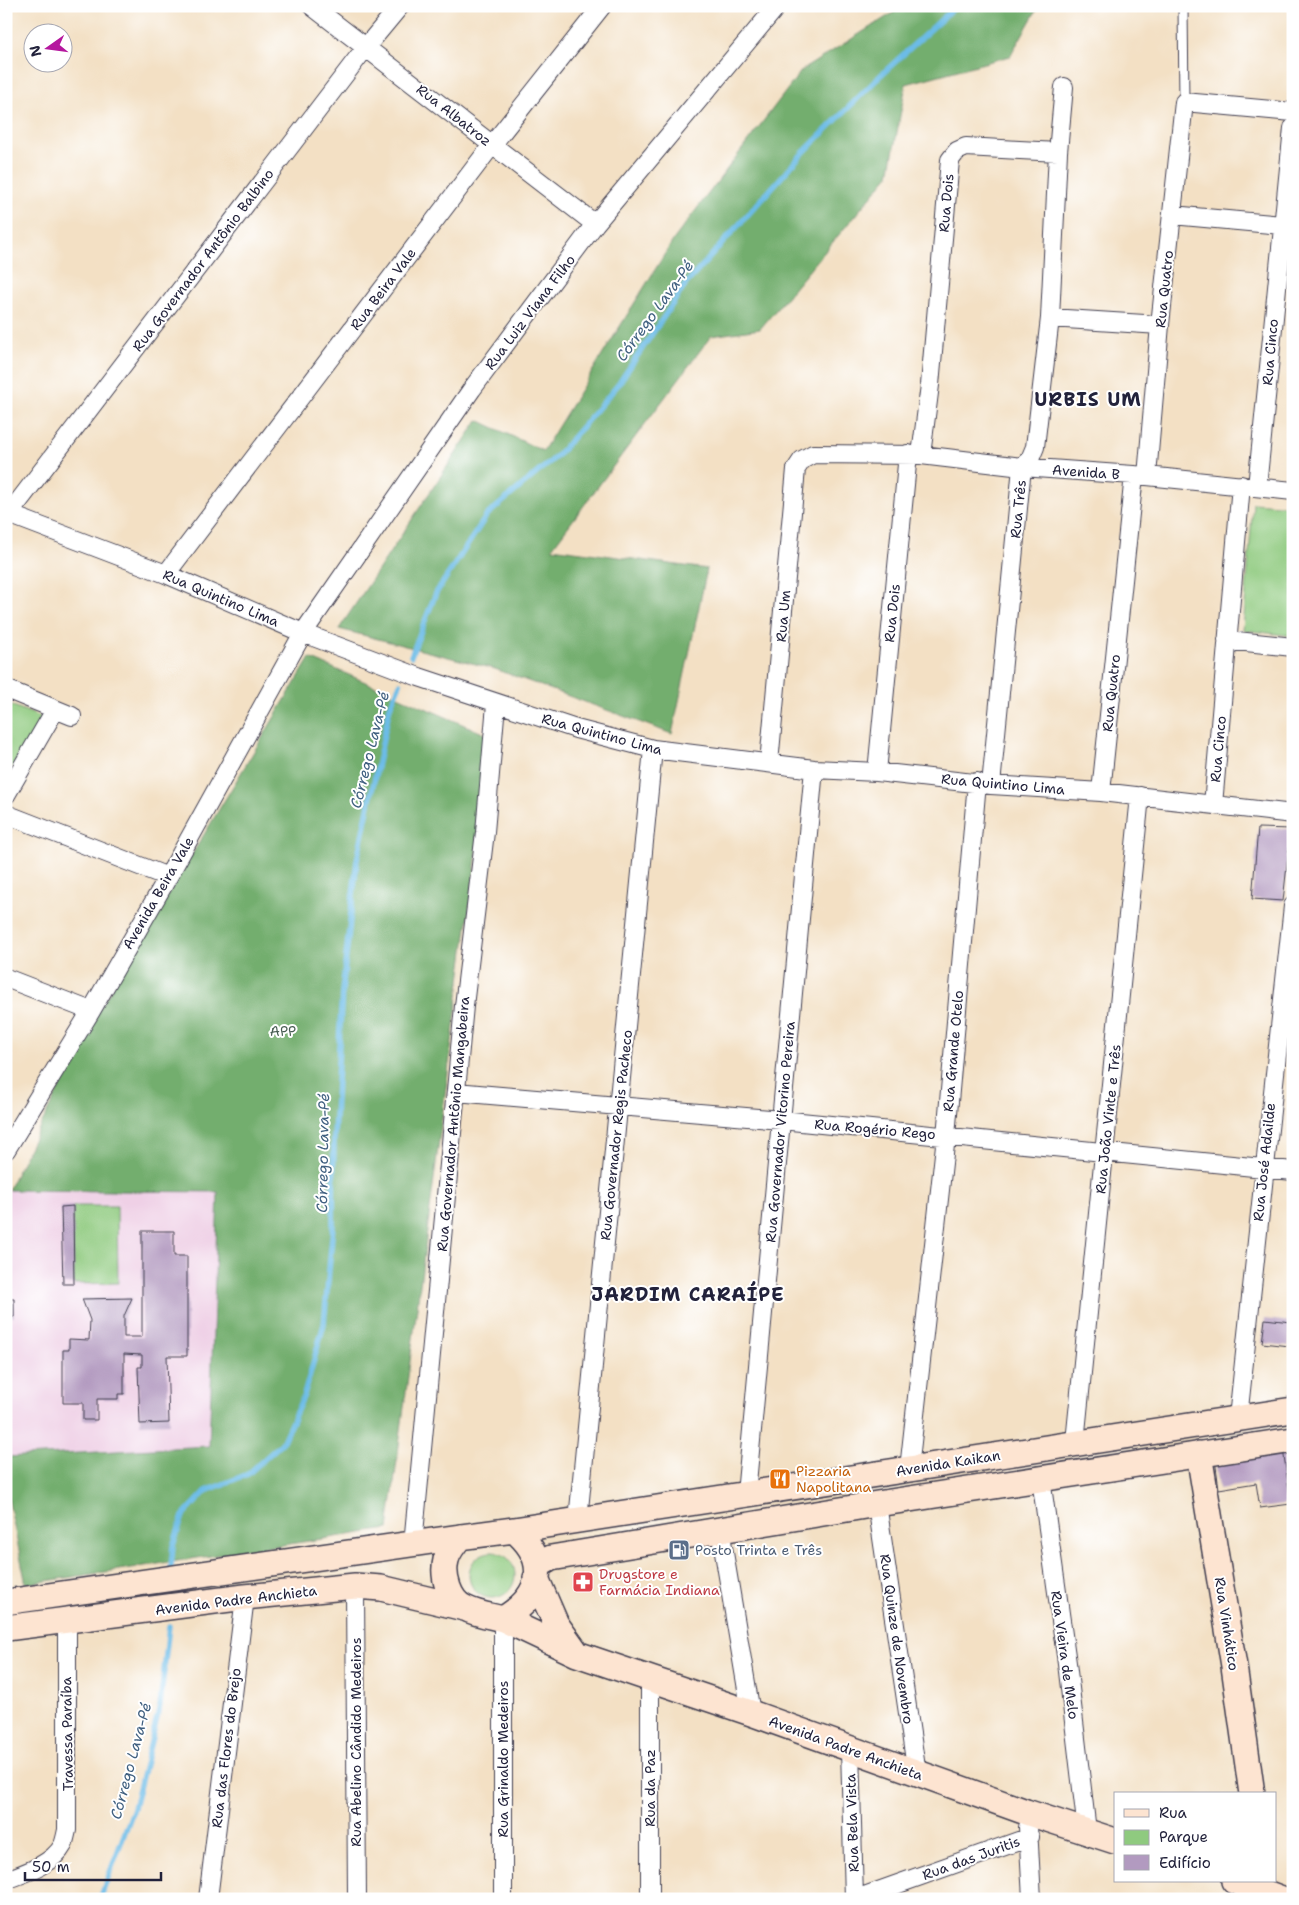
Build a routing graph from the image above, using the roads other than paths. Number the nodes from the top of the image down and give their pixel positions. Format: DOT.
graph roads {
  1 [pos="312,6"];
  2 [pos="400,6"];
  3 [pos="602,6"];
  4 [pos="777,6"];
  5 [pos="1183,6"];
  6 [pos="366,47"];
  7 [pos="1064,87"];
  8 [pos="1184,102"];
  9 [pos="1293,112"];
  10 [pos="1293,128"];
  11 [pos="492,145"];
  12 [pos="1058,152"];
  13 [pos="1290,174"];
  14 [pos="1172,215"];
  15 [pos="595,224"];
  16 [pos="1282,225"];
  17 [pos="1050,318"];
  18 [pos="1160,325"];
  19 [pos="915,454"];
  20 [pos="1022,467"];
  21 [pos="796,469"];
  22 [pos="1140,475"];
  23 [pos="1249,486"];
  24 [pos="1293,491"];
  25 [pos="7,514"];
  26 [pos="166,574"];
  27 [pos="303,633"];
  28 [pos="1227,640"];
  29 [pos="1293,647"];
  30 [pos="6,689"];
  31 [pos="496,704"];
  32 [pos="653,749"];
  33 [pos="769,763"];
  34 [pos="814,768"];
  35 [pos="877,772"];
  36 [pos="984,783"];
  37 [pos="1101,792"];
  38 [pos="6,795"];
  39 [pos="1140,796"];
  40 [pos="1213,805"];
  41 [pos="6,814"];
  42 [pos="1293,814"];
  43 [pos="168,876"];
  44 [pos="1293,906"];
  45 [pos="6,978"];
  46 [pos="90,1011"];
  47 [pos="456,1092"];
  48 [pos="618,1106"];
  49 [pos="781,1120"];
  50 [pos="946,1136"];
  51 [pos="6,1150"];
  52 [pos="1105,1152"];
  53 [pos="1263,1169"];
  54 [pos="1293,1171"];
  55 [pos="1293,1410"];
  56 [pos="1238,1418"];
  57 [pos="1195,1424"];
  58 [pos="1293,1440"];
  59 [pos="1075,1442"];
  60 [pos="1199,1454"];
  61 [pos="909,1469"];
  62 [pos="1041,1480"];
  63 [pos="746,1494"];
  64 [pos="877,1504"];
  65 [pos="578,1520"];
  66 [pos="720,1529"];
  67 [pos="514,1530"];
  68 [pos="460,1537"];
  69 [pos="413,1544"];
  70 [pos="537,1572"];
  71 [pos="355,1586"];
  72 [pos="245,1597"];
  73 [pos="6,1602"];
  74 [pos="464,1608"];
  75 [pos="503,1619"];
  76 [pos="67,1622"];
  77 [pos="6,1628"];
  78 [pos="577,1654"];
  79 [pos="650,1678"];
  80 [pos="751,1713"];
  81 [pos="850,1748"];
  82 [pos="917,1774"];
  83 [pos="1252,1792"];
  84 [pos="1026,1812"];
  85 [pos="1087,1831"];
  86 [pos="1030,1837"];
  87 [pos="1114,1841"];
  88 [pos="6,1880"];
  89 [pos="1227,1882"];
  90 [pos="1238,1882"];
  91 [pos="1271,1891"];
  92 [pos="208,1899"];
  93 [pos="357,1899"];
  94 [pos="503,1899"];
  95 [pos="650,1899"];
  96 [pos="855,1899"];
  97 [pos="1032,1899"];
  98 [pos="1228,1899"];
  1 -- 6 [label="street, Rua Albatroz"];
  2 -- 6 [label="street, Rua Governador Antônio Balbino"];
  3 -- 11 [label="street, Rua Beira Vale"];
  4 -- 15 [label="street, Rua Luiz Viana Filho"];
  5 -- 8 [label="lane"];
  6 -- 11 [label="street, Rua Albatroz"];
  6 -- 25 [label="street, Rua Governador Antônio Balbino"];
  7 -- 12 [label="street, Rua Três"];
  8 -- 9 [label="street"];
  8 -- 14 [label="street, Rua Quatro"];
  10 -- 13 [label="street, Rua Cinco"];
  11 -- 15 [label="street, Rua Albatroz"];
  11 -- 26 [label="street, Rua Beira Vale"];
  12 -- 17 [label="street, Rua Três"];
  12 -- 19 [label="street, Rua Dois"];
  13 -- 16 [label="street, Rua Cinco"];
  14 -- 16 [label="street"];
  14 -- 18 [label="street, Rua Quatro"];
  15 -- 27 [label="street, Rua Luiz Viana Filho"];
  16 -- 23 [label="street, Rua Cinco"];
  17 -- 18 [label="street"];
  17 -- 20 [label="street, Rua Três"];
  18 -- 22 [label="street, Rua Quatro"];
  19 -- 20 [label="street, Avenida B"];
  19 -- 21 [label="street, Avenida B"];
  19 -- 35 [label="street, Rua Dois"];
  20 -- 22 [label="street, Avenida B"];
  20 -- 36 [label="street, Rua Três"];
  21 -- 33 [label="street, Rua Um"];
  22 -- 23 [label="street, Avenida B"];
  22 -- 37 [label="street, Rua Quatro"];
  23 -- 24 [label="street, Avenida B"];
  23 -- 28 [label="street, Rua Cinco"];
  25 -- 26 [label="street, Rua Quintino Lima"];
  26 -- 27 [label="street, Rua Quintino Lima"];
  27 -- 31 [label="street, Rua Quintino Lima"];
  27 -- 43 [label="street, Avenida Beira Vale"];
  28 -- 29 [label="street"];
  28 -- 40 [label="street, Rua Cinco"];
  30 -- 38 [label="street"];
  31 -- 32 [label="street, Rua Quintino Lima"];
  31 -- 47 [label="street, Rua Governador Antônio Mangabeira"];
  32 -- 33 [label="street, Rua Quintino Lima"];
  32 -- 48 [label="street, Rua Governador Regis Pacheco"];
  33 -- 34 [label="street, Rua Quintino Lima"];
  34 -- 35 [label="street, Rua Quintino Lima"];
  34 -- 49 [label="street, Rua Governador Vitorino Pereira"];
  35 -- 36 [label="street, Rua Quintino Lima"];
  36 -- 37 [label="street, Rua Quintino Lima"];
  36 -- 50 [label="street, Rua Grande Otelo"];
  37 -- 39 [label="street, Rua Quintino Lima"];
  39 -- 40 [label="street, Rua Quintino Lima"];
  39 -- 52 [label="street, Rua João Vinte e Três"];
  40 -- 42 [label="street, Rua Quintino Lima"];
  41 -- 43 [label="street"];
  43 -- 46 [label="street, Avenida Beira Vale"];
  44 -- 53 [label="street, Rua José Adailde"];
  45 -- 46 [label="street"];
  46 -- 51 [label="street, Avenida Beira Vale"];
  47 -- 48 [label="street, Rua Rogério Rego"];
  47 -- 69 [label="street, Rua Governador Antônio Mangabeira"];
  48 -- 49 [label="street, Rua Rogério Rego"];
  48 -- 65 [label="street, Rua Governador Regis Pacheco"];
  49 -- 50 [label="street, Rua Rogério Rego"];
  49 -- 63 [label="street, Rua Governador Vitorino Pereira"];
  50 -- 52 [label="street, Rua Rogério Rego"];
  50 -- 61 [label="street, Rua Grande Otelo"];
  52 -- 53 [label="street, Rua Rogério Rego"];
  52 -- 59 [label="street, Rua João Vinte e Três"];
  53 -- 54 [label="street, Rua Rogério Rego"];
  53 -- 56 [label="street, Rua José Adailde"];
  55 -- 56 [label="street, Avenida Kaikan"];
  56 -- 57 [label="street, Avenida Kaikan"];
  57 -- 59 [label="street, Avenida Kaikan"];
  57 -- 60 [label="street"];
  58 -- 60 [label="street"];
  59 -- 61 [label="street, Avenida Kaikan"];
  60 -- 62 [label="street"];
  60 -- 83 [label="street, Rua Vinhático"];
  61 -- 63 [label="street, Avenida Kaikan"];
  62 -- 64 [label="street"];
  62 -- 85 [label="street, Rua Vieira de Melo"];
  63 -- 65 [label="street, Avenida Kaikan"];
  64 -- 66 [label="street"];
  64 -- 82 [label="street, Rua Quinze de Novembro"];
  65 -- 67 [label="street, Avenida Kaikan"];
  66 -- 70 [label="street"];
  66 -- 80 [label="street"];
  67 -- 68 [label="street"];
  67 -- 70 [label="street"];
  68 -- 69 [label="street"];
  68 -- 74 [label="street"];
  69 -- 73 [label="street"];
  70 -- 75 [label="street"];
  70 -- 78 [label="street"];
  71 -- 72 [label="street, Avenida Padre Anchieta"];
  71 -- 74 [label="street, Avenida Padre Anchieta"];
  71 -- 93 [label="street, Rua Abelino Cândido Medeiros"];
  72 -- 76 [label="street, Avenida Padre Anchieta"];
  72 -- 92 [label="street, Rua das Flores do Brejo"];
  74 -- 75 [label="street, Avenida Padre Anchieta"];
  75 -- 78 [label="street, Avenida Padre Anchieta"];
  75 -- 94 [label="street, Rua Grinaldo Medeiros"];
  76 -- 77 [label="street, Avenida Padre Anchieta"];
  76 -- 88 [label="street, Travessa Paraíba"];
  78 -- 79 [label="street, Avenida Padre Anchieta"];
  79 -- 80 [label="street, Avenida Padre Anchieta"];
  79 -- 95 [label="street, Rua da Paz"];
  80 -- 81 [label="street, Avenida Padre Anchieta"];
  81 -- 82 [label="street, Avenida Padre Anchieta"];
  81 -- 96 [label="street, Rua Bela Vista"];
  82 -- 84 [label="street, Avenida Padre Anchieta"];
  84 -- 85 [label="street, Avenida Padre Anchieta"];
  84 -- 86 [label="street"];
  85 -- 87 [label="street, Avenida Padre Anchieta"];
  86 -- 96 [label="street, Rua das Juritis"];
  86 -- 97 [label="street"];
  89 -- 98 [label="street"];
  90 -- 91 [label="street"];
}
